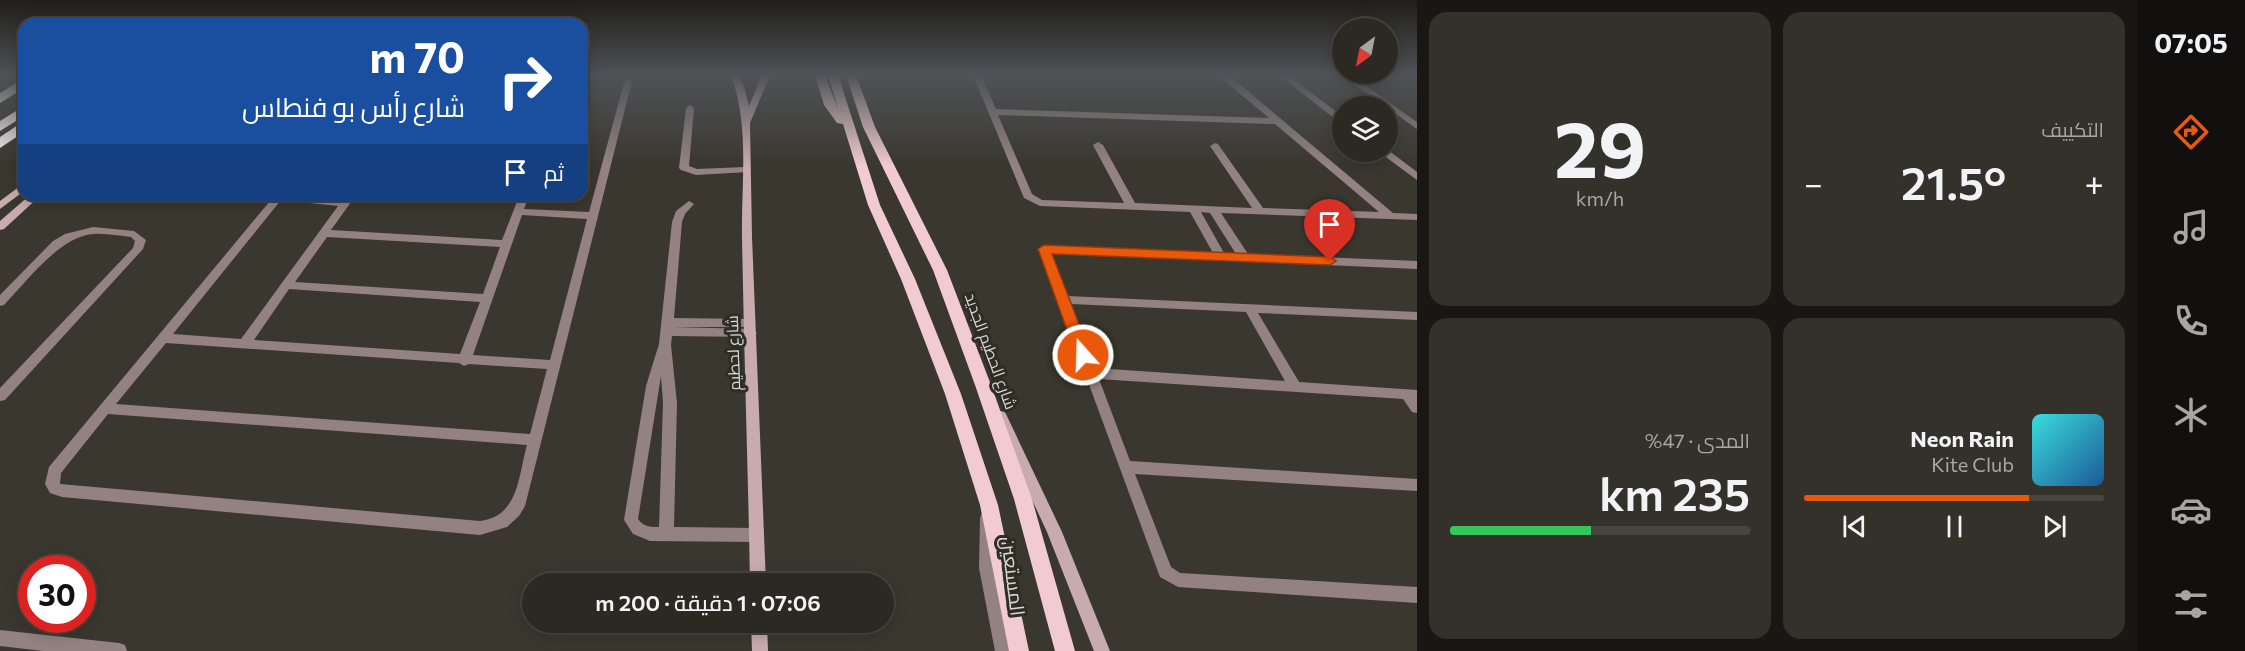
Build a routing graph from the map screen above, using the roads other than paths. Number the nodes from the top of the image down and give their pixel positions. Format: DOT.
graph roads {
  1 [pos="622,105"];
  2 [pos="743,105"];
  3 [pos="753,105"];
  4 [pos="831,105"];
  5 [pos="842,105"];
  6 [pos="862,105"];
  7 [pos="865,105"];
  8 [pos="990,105"];
  9 [pos="1259,105"];
  10 [pos="690,108"];
  11 [pos="1398,110"];
  12 [pos="993,112"];
  13 [pos="1398,113"];
  14 [pos="18,114"];
  15 [pos="1417,118"];
  16 [pos="1278,121"];
  17 [pos="746,122"];
  18 [pos="1417,126"];
  19 [pos="0,127"];
  20 [pos="869,127"];
  21 [pos="849,129"];
  22 [pos="18,130"];
  23 [pos="0,144"];
  24 [pos="1098,145"];
  25 [pos="1215,146"];
  26 [pos="1397,162"];
  27 [pos="746,173"];
  28 [pos="1417,177"];
  29 [pos="18,191"];
  30 [pos="29,201"];
  31 [pos="275,201"];
  32 [pos="347,201"];
  33 [pos="522,201"];
  34 [pos="689,204"];
  35 [pos="0,206"];
  36 [pos="1131,206"];
  37 [pos="1193,208"];
  38 [pos="1213,209"];
  39 [pos="1259,210"];
  40 [pos="518,212"];
  41 [pos="593,216"];
  42 [pos="1390,216"];
  43 [pos="1417,217"];
  44 [pos="0,227"];
  45 [pos="324,233"];
  46 [pos="506,244"];
  47 [pos="1220,256"];
  48 [pos="1244,257"];
  49 [pos="1417,264"];
  50 [pos="287,285"];
  51 [pos="487,298"];
  52 [pos="1063,300"];
  53 [pos="0,302"];
  54 [pos="1249,307"];
  55 [pos="1417,316"];
  56 [pos="751,328"];
  57 [pos="666,332"];
  58 [pos="164,338"];
  59 [pos="244,344"];
  60 [pos="464,360"];
  61 [pos="555,365"];
  62 [pos="1090,373"];
  63 [pos="983,384"];
  64 [pos="1295,387"];
  65 [pos="1412,395"];
  66 [pos="0,396"];
  67 [pos="1417,408"];
  68 [pos="106,409"];
  69 [pos="536,440"];
  70 [pos="1126,467"];
  71 [pos="1417,485"];
  72 [pos="989,505"];
  73 [pos="666,534"];
  74 [pos="756,535"];
  75 [pos="758,573"];
  76 [pos="1417,595"];
  77 [pos="759,633"];
  78 [pos="0,638"];
  79 [pos="119,651"];
  80 [pos="759,651"];
  81 [pos="1003,651"];
  82 [pos="1019,651"];
  83 [pos="1065,651"];
  84 [pos="1102,651"];
  1 -- 41 [label="street"];
  2 -- 17 [label="street, شارع لحطيم"];
  3 -- 17 [label="street, شارع لحطيم"];
  4 -- 21 [label="main road"];
  5 -- 21 [label="main road"];
  6 -- 20 [label="main road, شارع الحطيم الجديد"];
  7 -- 20 [label="main road"];
  8 -- 12 [label="street"];
  9 -- 16 [label="street"];
  10 -- 27 [label="street"];
  11 -- 15 [label="street"];
  12 -- 16 [label="street"];
  12 -- 36 [label="street"];
  13 -- 18 [label="street"];
  14 -- 19 [label="highway"];
  16 -- 42 [label="street"];
  17 -- 27 [label="street, شارع لحطيم"];
  20 -- 63 [label="main road, شارع الحطيم الجديد"];
  21 -- 72 [label="main road"];
  22 -- 23 [label="highway"];
  24 -- 36 [label="street"];
  25 -- 39 [label="street"];
  26 -- 28 [label="street"];
  27 -- 56 [label="street, شارع لحطيم"];
  29 -- 35 [label="street"];
  30 -- 44 [label="street"];
  31 -- 58 [label="street"];
  32 -- 45 [label="street"];
  33 -- 40 [label="street"];
  34 -- 57 [label="street"];
  36 -- 37 [label="street"];
  37 -- 38 [label="street"];
  37 -- 47 [label="street"];
  38 -- 39 [label="street"];
  38 -- 48 [label="street"];
  39 -- 42 [label="street"];
  40 -- 41 [label="street"];
  40 -- 46 [label="street"];
  41 -- 61 [label="street"];
  42 -- 43 [label="street"];
  45 -- 46 [label="street"];
  45 -- 50 [label="street"];
  46 -- 51 [label="street"];
  47 -- 48 [label="street"];
  47 -- 52 [label="street"];
  48 -- 49 [label="street"];
  50 -- 51 [label="street"];
  50 -- 59 [label="street"];
  51 -- 60 [label="street"];
  52 -- 54 [label="street"];
  52 -- 62 [label="street"];
  53 -- 66 [label="street"];
  54 -- 55 [label="street"];
  54 -- 64 [label="street"];
  56 -- 57 [label="street"];
  56 -- 74 [label="street, شارع لحطيم"];
  57 -- 73 [label="street"];
  57 -- 73 [label="street"];
  58 -- 59 [label="street"];
  58 -- 68 [label="street"];
  59 -- 60 [label="street"];
  60 -- 61 [label="street"];
  61 -- 69 [label="street"];
  62 -- 64 [label="street"];
  62 -- 70 [label="street"];
  63 -- 83 [label="main road, شارع الحطيم الجديد"];
  63 -- 84 [label="street"];
  64 -- 65 [label="street"];
  65 -- 67 [label="street"];
  68 -- 69 [label="street"];
  68 -- 69 [label="street"];
  70 -- 71 [label="street"];
  70 -- 76 [label="street"];
  72 -- 81 [label="street, المستعين"];
  72 -- 82 [label="main road"];
  73 -- 74 [label="street"];
  74 -- 75 [label="street, شارع لحطيم"];
  77 -- 80 [label="street"];
  78 -- 79 [label="street"];
}
